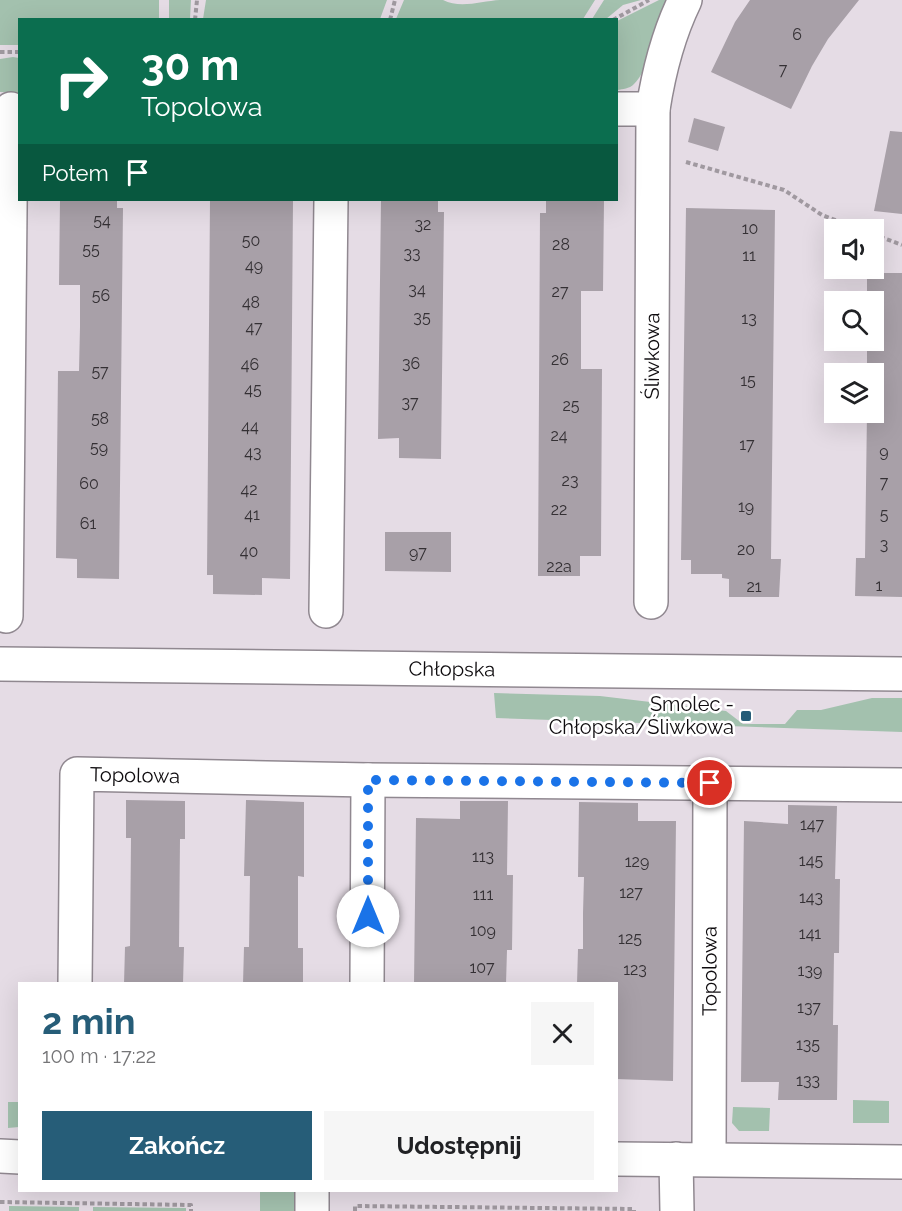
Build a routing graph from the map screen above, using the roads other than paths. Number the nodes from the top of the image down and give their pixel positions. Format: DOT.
graph roads {
  1 [pos="686,0"];
  2 [pos="10,109"];
  3 [pos="618,109"];
  4 [pos="653,109"];
  5 [pos="331,201"];
  6 [pos="651,602"];
  7 [pos="326,611"];
  8 [pos="6,615"];
  9 [pos="0,664"];
  10 [pos="902,674"];
  11 [pos="368,780"];
  12 [pos="710,783"];
  13 [pos="902,784"];
  14 [pos="75,982"];
  15 [pos="367,982"];
  16 [pos="0,1156"];
  17 [pos="18,1157"];
  18 [pos="618,1159"];
  19 [pos="676,1159"];
  20 [pos="710,1159"];
  21 [pos="902,1162"];
  22 [pos="312,1192"];
  23 [pos="312,1211"];
  24 [pos="677,1211"];
  1 -- 4 [label="street, Śliwkowa"];
  2 -- 8 [label="street"];
  3 -- 4 [label="street"];
  4 -- 6 [label="street, Śliwkowa"];
  5 -- 7 [label="street"];
  9 -- 10 [label="street, Chłopska"];
  11 -- 12 [label="street, Topolowa"];
  11 -- 14 [label="street, Topolowa"];
  11 -- 15 [label="street"];
  12 -- 13 [label="street, Topolowa"];
  12 -- 20 [label="street, Topolowa"];
  16 -- 17 [label="street"];
  18 -- 19 [label="street"];
  19 -- 20 [label="street"];
  19 -- 24 [label="street"];
  20 -- 21 [label="street"];
  22 -- 23 [label="street"];
}
